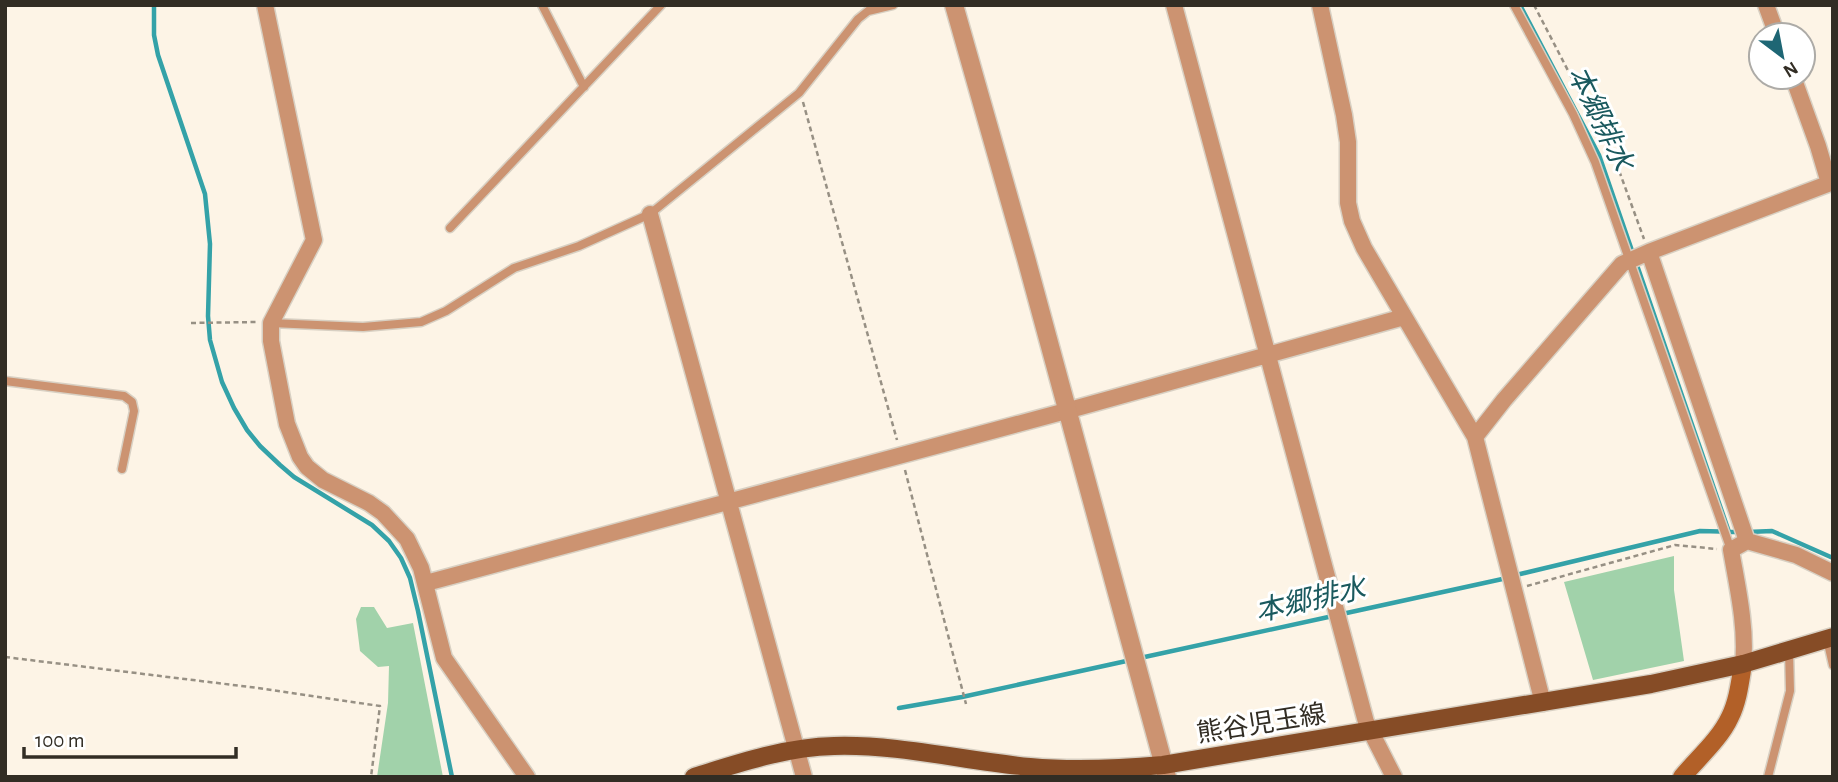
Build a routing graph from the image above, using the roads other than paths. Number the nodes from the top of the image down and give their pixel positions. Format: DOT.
graph roads {
  1 [pos="265,5"];
  2 [pos="542,5"];
  3 [pos="661,5"];
  4 [pos="893,5"];
  5 [pos="954,5"];
  6 [pos="1174,5"];
  7 [pos="1320,5"];
  8 [pos="1514,5"];
  9 [pos="584,87"];
  10 [pos="1798,91"];
  11 [pos="1831,182"];
  12 [pos="650,214"];
  13 [pos="450,228"];
  14 [pos="1649,251"];
  15 [pos="1629,261"];
  16 [pos="1405,317"];
  17 [pos="271,323"];
  18 [pos="1267,355"];
  19 [pos="5,380"];
  20 [pos="1066,411"];
  21 [pos="1475,437"];
  22 [pos="122,469"];
  23 [pos="729,502"];
  24 [pos="1747,541"];
  25 [pos="1731,550"];
  26 [pos="1833,573"];
  27 [pos="426,583"];
  28 [pos="1830,638"];
  29 [pos="1789,650"];
  30 [pos="1743,664"];
  31 [pos="1833,665"];
  32 [pos="1544,703"];
  33 [pos="1370,732"];
  34 [pos="797,749"];
  35 [pos="1165,771"];
  36 [pos="527,777"];
  37 [pos="694,777"];
  38 [pos="804,777"];
  39 [pos="1394,777"];
  40 [pos="1682,777"];
  41 [pos="1768,777"];
  1 -- 17 [label="street"];
  2 -- 9 [label="lane"];
  3 -- 9 [label="lane"];
  4 -- 12 [label="lane"];
  5 -- 20 [label="street"];
  6 -- 18 [label="street"];
  7 -- 16 [label="street"];
  8 -- 15 [label="lane"];
  9 -- 13 [label="lane"];
  10 -- 11 [label="street"];
  11 -- 14 [label="street"];
  12 -- 17 [label="lane"];
  12 -- 23 [label="street"];
  14 -- 15 [label="street"];
  14 -- 24 [label="street"];
  15 -- 21 [label="street"];
  15 -- 25 [label="lane"];
  16 -- 18 [label="street"];
  16 -- 21 [label="street"];
  17 -- 27 [label="street"];
  18 -- 20 [label="street"];
  18 -- 33 [label="street"];
  19 -- 22 [label="lane"];
  20 -- 23 [label="street"];
  20 -- 35 [label="street"];
  21 -- 32 [label="street"];
  23 -- 27 [label="street"];
  23 -- 34 [label="street"];
  24 -- 25 [label="street"];
  24 -- 26 [label="street"];
  25 -- 30 [label="street"];
  27 -- 36 [label="street"];
  28 -- 29 [label="main road, 熊谷児玉線"];
  28 -- 31 [label="lane"];
  29 -- 30 [label="main road, 熊谷児玉線"];
  29 -- 41 [label="lane"];
  30 -- 32 [label="main road, 熊谷児玉線"];
  30 -- 40 [label="main road"];
  32 -- 33 [label="main road, 熊谷児玉線"];
  33 -- 35 [label="main road, 熊谷児玉線"];
  33 -- 39 [label="street"];
  34 -- 35 [label="main road, 熊谷児玉線"];
  34 -- 37 [label="main road, 熊谷児玉線"];
  34 -- 38 [label="street"];
}
